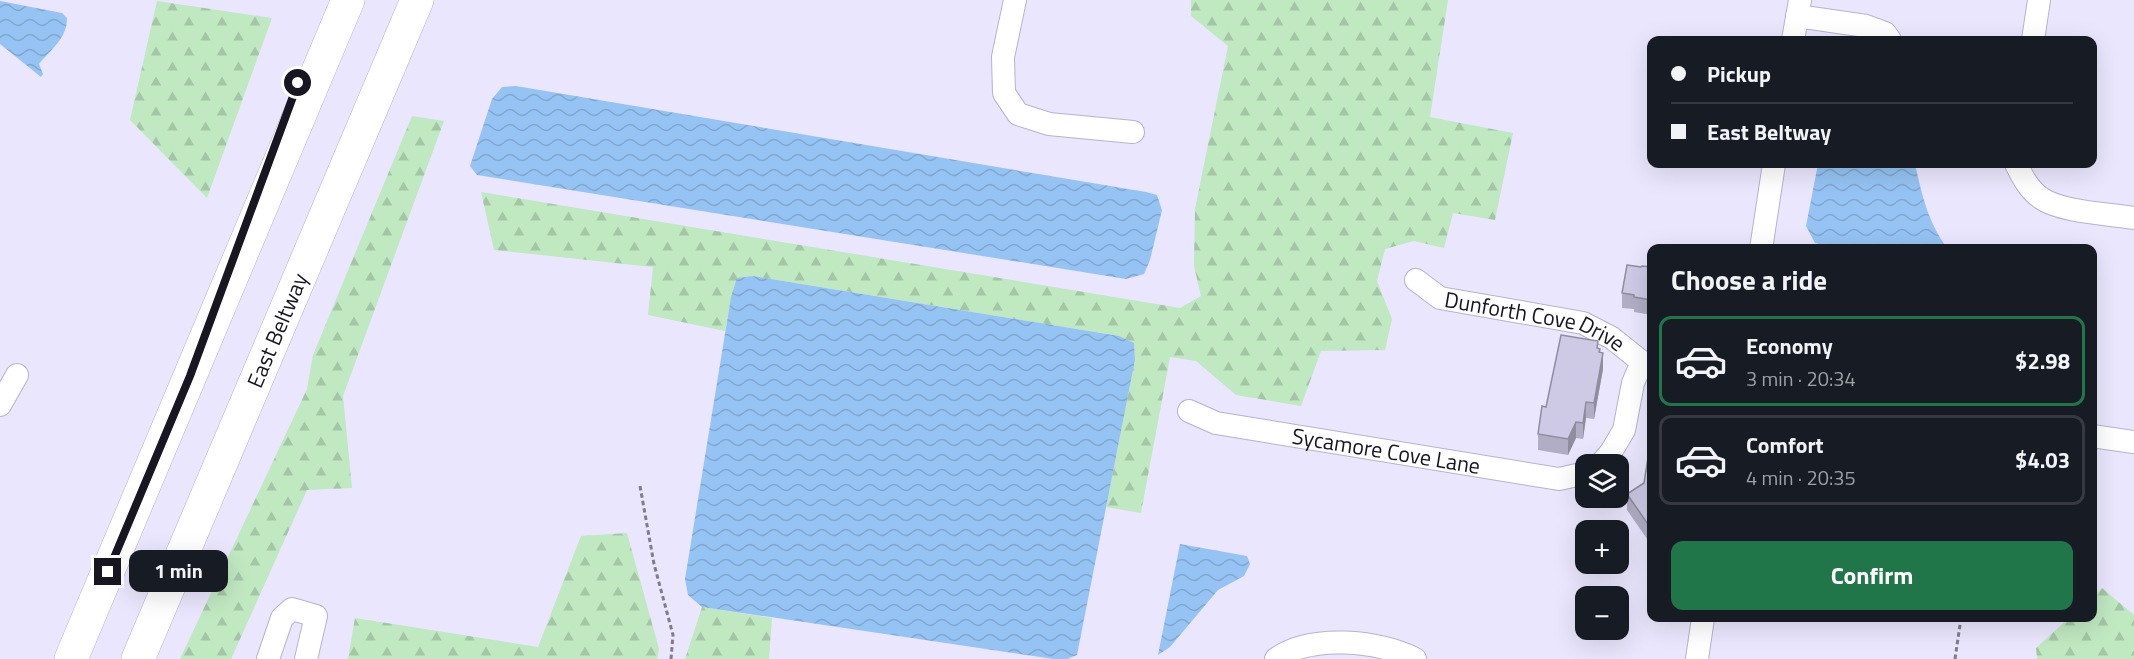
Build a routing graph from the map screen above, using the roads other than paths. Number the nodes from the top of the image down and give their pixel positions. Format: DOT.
graph roads {
  1 [pos="330,0"];
  2 [pos="348,0"];
  3 [pos="417,0"];
  4 [pos="1015,0"];
  5 [pos="2040,0"];
  6 [pos="1798,8"];
  7 [pos="1794,36"];
  8 [pos="1887,36"];
  9 [pos="2034,36"];
  10 [pos="1133,132"];
  11 [pos="1773,168"];
  12 [pos="2018,168"];
  13 [pos="2134,218"];
  14 [pos="1762,244"];
  15 [pos="1416,280"];
  16 [pos="1647,363"];
  17 [pos="17,375"];
  18 [pos="190,376"];
  19 [pos="0,405"];
  20 [pos="1189,411"];
  21 [pos="2097,437"];
  22 [pos="2134,442"];
  23 [pos="1609,454"];
  24 [pos="1575,475"];
  25 [pos="1702,622"];
  26 [pos="71,659"];
  27 [pos="138,659"];
  28 [pos="268,659"];
  29 [pos="306,659"];
  30 [pos="1276,659"];
  31 [pos="1415,659"];
  32 [pos="1697,659"];
  1 -- 18 [label="highway"];
  2 -- 18 [label="highway"];
  3 -- 27 [label="highway, East Beltway"];
  4 -- 10 [label="street"];
  5 -- 9 [label="street"];
  6 -- 7 [label="street"];
  6 -- 8 [label="street"];
  11 -- 14 [label="street"];
  12 -- 13 [label="street"];
  15 -- 16 [label="street, Dunforth Cove Drive"];
  16 -- 23 [label="street"];
  17 -- 19 [label="street"];
  18 -- 26 [label="highway"];
  20 -- 24 [label="street, Sycamore Cove Lane"];
  21 -- 22 [label="street"];
  25 -- 32 [label="street"];
  28 -- 29 [label="street"];
  30 -- 31 [label="street"];
}
